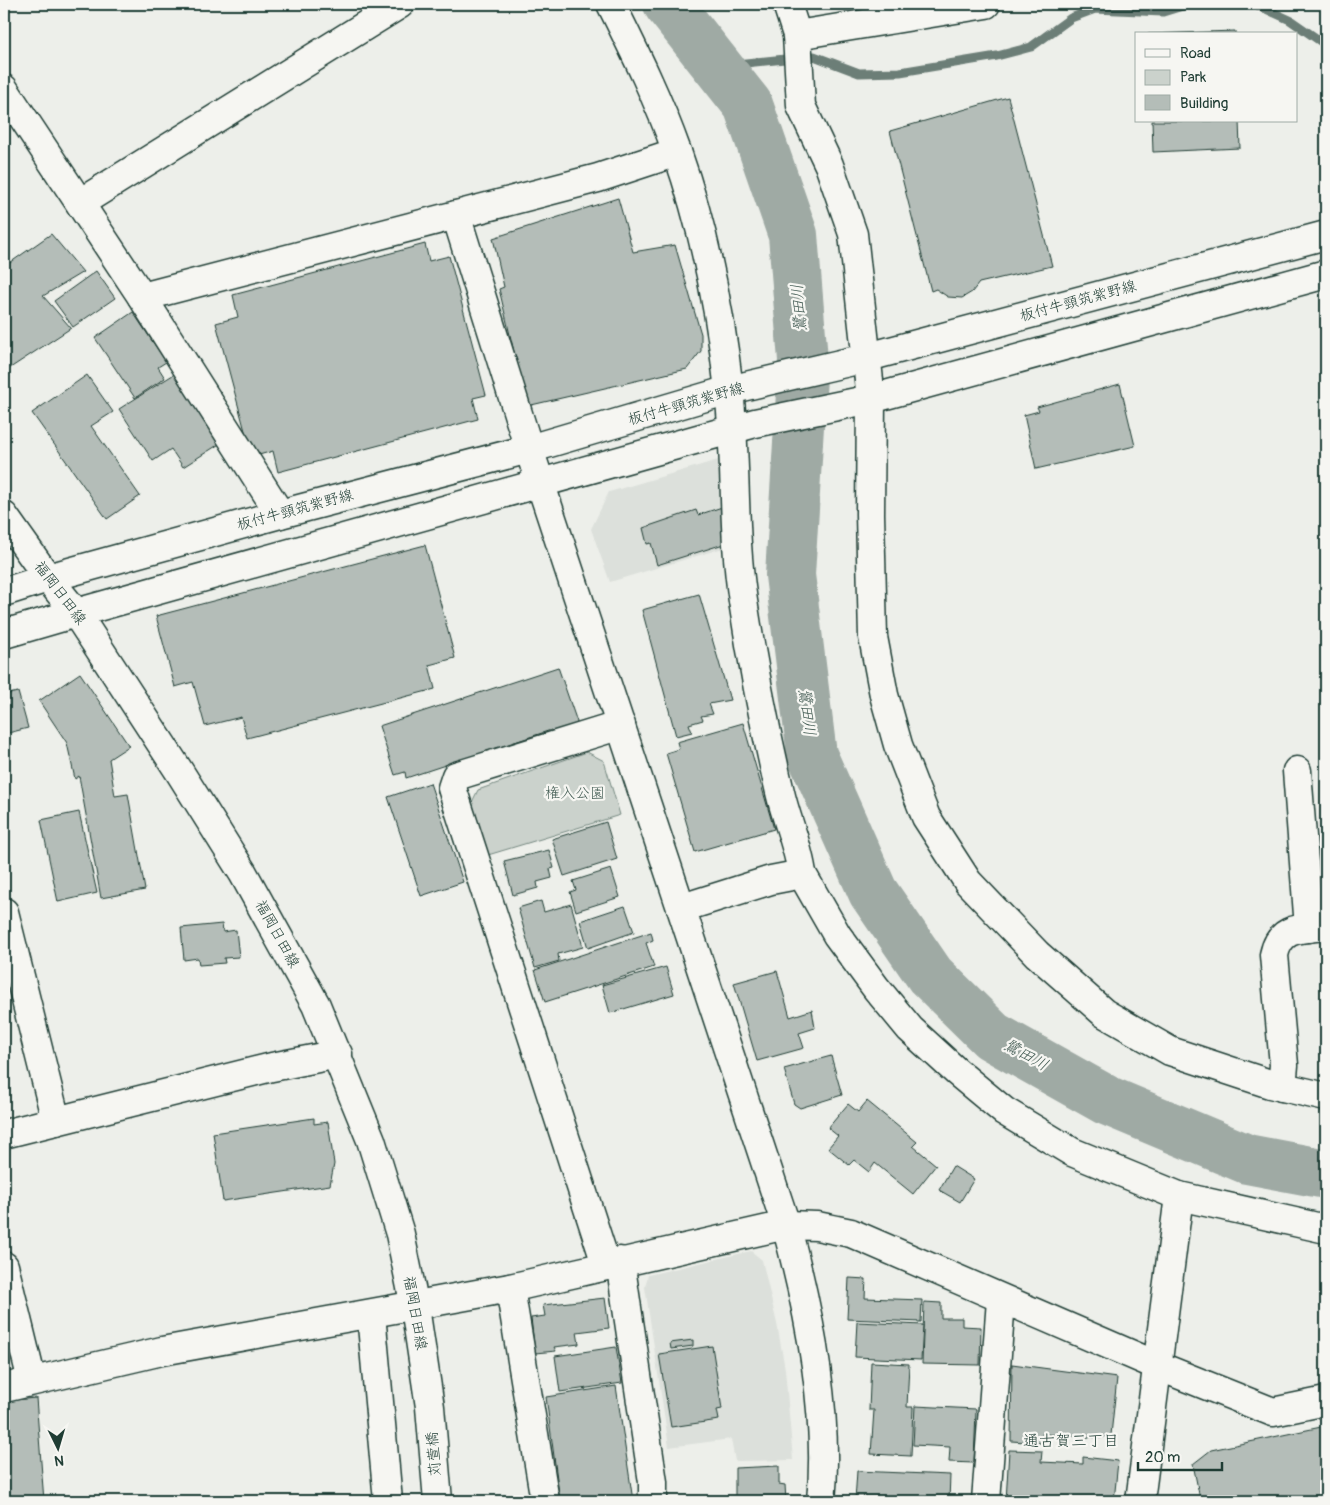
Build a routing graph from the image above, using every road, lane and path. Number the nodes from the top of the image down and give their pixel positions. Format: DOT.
graph roads {
  1 [pos="400,4"];
  2 [pos="611,4"];
  3 [pos="787,4"];
  4 [pos="986,4"];
  5 [pos="797,35"];
  6 [pos="4,89"];
  7 [pos="677,152"];
  8 [pos="80,203"];
  9 [pos="456,215"];
  10 [pos="1326,235"];
  11 [pos="1326,274"];
  12 [pos="142,297"];
  13 [pos="860,359"];
  14 [pos="742,388"];
  15 [pos="865,400"];
  16 [pos="744,427"];
  17 [pos="529,449"];
  18 [pos="542,484"];
  19 [pos="280,514"];
  20 [pos="4,516"];
  21 [pos="48,578"];
  22 [pos="4,592"];
  23 [pos="76,612"];
  24 [pos="4,634"];
  25 [pos="621,725"];
  26 [pos="1297,771"];
  27 [pos="802,874"];
  28 [pos="682,908"];
  29 [pos="4,912"];
  30 [pos="1318,927"];
  31 [pos="338,1054"];
  32 [pos="1282,1087"];
  33 [pos="1326,1097"];
  34 [pos="56,1121"];
  35 [pos="4,1134"];
  36 [pos="1178,1196"];
  37 [pos="786,1226"];
  38 [pos="1326,1229"];
  39 [pos="613,1263"];
  40 [pos="4,1266"];
  41 [pos="510,1288"];
  42 [pos="1001,1300"];
  43 [pos="415,1307"];
  44 [pos="371,1314"];
  45 [pos="1158,1366"];
  46 [pos="32,1381"];
  47 [pos="4,1388"];
  48 [pos="1326,1401"];
  49 [pos="430,1407"];
  50 [pos="384,1501"];
  51 [pos="438,1501"];
  52 [pos="545,1501"];
  53 [pos="653,1501"];
  54 [pos="821,1501"];
  55 [pos="986,1501"];
  56 [pos="1140,1501"];
  1 -- 8 [label="street"];
  2 -- 7 [label="street"];
  3 -- 5 [label="street"];
  4 -- 5 [label="street"];
  5 -- 13 [label="street"];
  6 -- 8 [label="street"];
  7 -- 9 [label="street"];
  7 -- 14 [label="street"];
  8 -- 12 [label="street"];
  9 -- 12 [label="street"];
  9 -- 17 [label="street"];
  10 -- 13 [label="street, 板付牛頸筑紫野線"];
  11 -- 15 [label="street"];
  12 -- 19 [label="street"];
  13 -- 14 [label="street, 板付牛頸筑紫野線"];
  13 -- 15 [label="street"];
  14 -- 16 [label="street"];
  14 -- 17 [label="street, 板付牛頸筑紫野線"];
  15 -- 16 [label="street"];
  15 -- 32 [label="street"];
  16 -- 18 [label="street"];
  16 -- 27 [label="street"];
  17 -- 18 [label="street"];
  17 -- 19 [label="street, 板付牛頸筑紫野線"];
  18 -- 23 [label="street"];
  18 -- 25 [label="street"];
  19 -- 21 [label="street, 板付牛頸筑紫野線"];
  20 -- 21 [label="street, 福岡日田線"];
  21 -- 22 [label="street, 板付牛頸筑紫野線"];
  21 -- 23 [label="street, 福岡日田線"];
  23 -- 24 [label="street"];
  23 -- 31 [label="street, 福岡日田線"];
  25 -- 28 [label="street"];
  25 -- 39 [label="street"];
  26 -- 30 [label="street"];
  27 -- 28 [label="street"];
  27 -- 36 [label="street"];
  28 -- 37 [label="street"];
  29 -- 34 [label="street"];
  30 -- 32 [label="street"];
  31 -- 34 [label="street"];
  31 -- 43 [label="street, 福岡日田線"];
  32 -- 33 [label="street"];
  34 -- 35 [label="street"];
  36 -- 38 [label="street"];
  36 -- 45 [label="street"];
  37 -- 39 [label="street"];
  37 -- 42 [label="street"];
  37 -- 54 [label="street"];
  39 -- 41 [label="street"];
  39 -- 53 [label="street"];
  40 -- 46 [label="street"];
  41 -- 43 [label="street"];
  41 -- 52 [label="street"];
  42 -- 45 [label="street"];
  42 -- 55 [label="street"];
  43 -- 44 [label="street"];
  43 -- 49 [label="street, 福岡日田線"];
  44 -- 46 [label="street"];
  44 -- 50 [label="street"];
  45 -- 48 [label="street"];
  45 -- 56 [label="street"];
  46 -- 47 [label="street"];
  49 -- 51 [label="street, 苅萱橋"];
}
